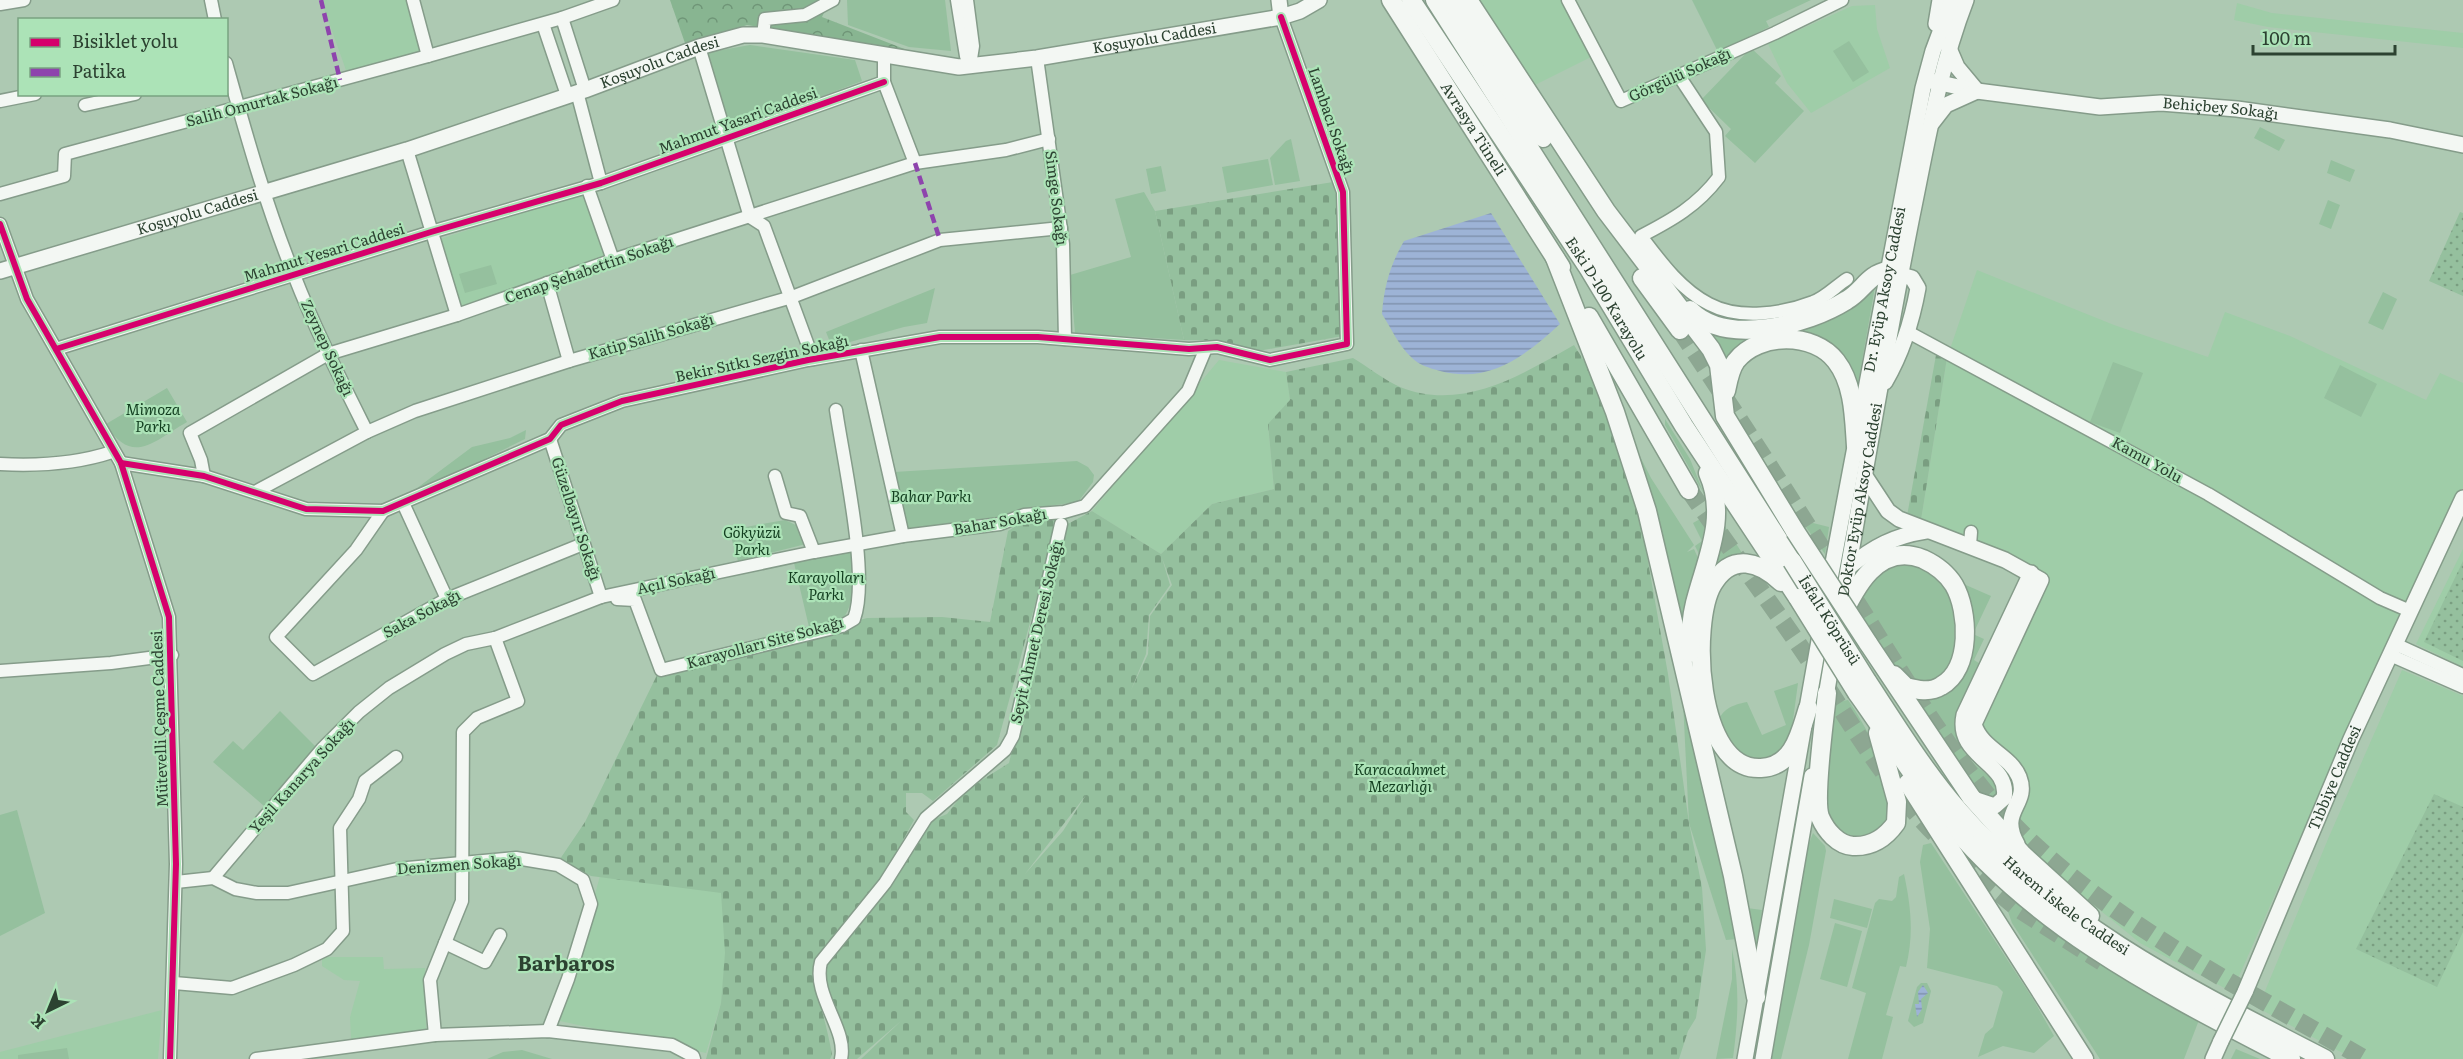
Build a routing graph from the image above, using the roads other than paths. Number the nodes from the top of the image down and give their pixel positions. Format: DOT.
graph roads {
  1 [pos="24,0"];
  2 [pos="211,0"];
  3 [pos="413,0"];
  4 [pos="613,0"];
  5 [pos="832,0"];
  6 [pos="957,0"];
  7 [pos="967,0"];
  8 [pos="1279,0"];
  9 [pos="1318,0"];
  10 [pos="1390,0"];
  11 [pos="1411,0"];
  12 [pos="1436,0"];
  13 [pos="1450,0"];
  14 [pos="1468,0"];
  15 [pos="1568,0"];
  16 [pos="1842,0"];
  17 [pos="1940,0"];
  18 [pos="1952,0"];
  19 [pos="1966,0"];
  20 [pos="0,4"];
  21 [pos="1281,17"];
  22 [pos="215,18"];
  23 [pos="562,18"];
  24 [pos="543,24"];
  25 [pos="764,35"];
  26 [pos="1948,46"];
  27 [pos="699,47"];
  28 [pos="1933,51"];
  29 [pos="884,56"];
  30 [pos="428,57"];
  31 [pos="1037,58"];
  32 [pos="970,66"];
  33 [pos="228,70"];
  34 [pos="1679,76"];
  35 [pos="1932,81"];
  36 [pos="884,82"];
  37 [pos="1977,91"];
  38 [pos="576,92"];
  39 [pos="25,96"];
  40 [pos="126,96"];
  41 [pos="0,101"];
  42 [pos="85,105"];
  43 [pos="238,109"];
  44 [pos="1930,125"];
  45 [pos="725,138"];
  46 [pos="1048,139"];
  47 [pos="2463,145"];
  48 [pos="407,150"];
  49 [pos="915,164"];
  50 [pos="601,183"];
  51 [pos="587,186"];
  52 [pos="0,194"];
  53 [pos="265,194"];
  54 [pos="750,218"];
  55 [pos="0,224"];
  56 [pos="1061,228"];
  57 [pos="431,232"];
  58 [pos="1555,258"];
  59 [pos="612,260"];
  60 [pos="16,268"];
  61 [pos="0,271"];
  62 [pos="1894,273"];
  63 [pos="1653,274"];
  64 [pos="294,275"];
  65 [pos="1847,279"];
  66 [pos="547,283"];
  67 [pos="1620,288"];
  68 [pos="792,297"];
  69 [pos="457,315"];
  70 [pos="1680,330"];
  71 [pos="1908,332"];
  72 [pos="1065,339"];
  73 [pos="1347,344"];
  74 [pos="1206,348"];
  75 [pos="56,349"];
  76 [pos="861,350"];
  77 [pos="328,354"];
  78 [pos="813,359"];
  79 [pos="569,361"];
  80 [pos="1880,391"];
  81 [pos="836,410"];
  82 [pos="1729,423"];
  83 [pos="1684,426"];
  84 [pos="367,432"];
  85 [pos="550,439"];
  86 [pos="1856,446"];
  87 [pos="112,452"];
  88 [pos="121,463"];
  89 [pos="0,464"];
  90 [pos="204,476"];
  91 [pos="775,476"];
  92 [pos="1865,476"];
  93 [pos="1689,490"];
  94 [pos="255,492"];
  95 [pos="2463,498"];
  96 [pos="403,503"];
  97 [pos="383,511"];
  98 [pos="1061,524"];
  99 [pos="1795,531"];
  100 [pos="1927,531"];
  101 [pos="903,536"];
  102 [pos="583,544"];
  103 [pos="856,544"];
  104 [pos="814,552"];
  105 [pos="1792,561"];
  106 [pos="1849,567"];
  107 [pos="2036,577"];
  108 [pos="601,597"];
  109 [pos="1798,598"];
  110 [pos="447,599"];
  111 [pos="2408,616"];
  112 [pos="1839,623"];
  113 [pos="495,638"];
  114 [pos="1868,643"];
  115 [pos="2392,650"];
  116 [pos="172,655"];
  117 [pos="662,670"];
  118 [pos="0,671"];
  119 [pos="2463,675"];
  120 [pos="1862,687"];
  121 [pos="2463,687"];
  122 [pos="1688,692"];
  123 [pos="1827,693"];
  124 [pos="1808,708"];
  125 [pos="1878,733"];
  126 [pos="396,757"];
  127 [pos="1971,797"];
  128 [pos="2023,855"];
  129 [pos="462,862"];
  130 [pos="213,878"];
  131 [pos="176,882"];
  132 [pos="341,882"];
  133 [pos="500,935"];
  134 [pos="445,943"];
  135 [pos="2158,972"];
  136 [pos="174,982"];
  137 [pos="1756,997"];
  138 [pos="548,1031"];
  139 [pos="435,1035"];
  140 [pos="291,1057"];
  141 [pos="170,1059"];
  142 [pos="256,1059"];
  143 [pos="694,1059"];
  144 [pos="841,1059"];
  145 [pos="1745,1059"];
  146 [pos="1763,1059"];
  147 [pos="2084,1059"];
  148 [pos="2213,1059"];
  149 [pos="2291,1059"];
  150 [pos="2325,1059"];
  1 -- 20 [label="street"];
  2 -- 22 [label="street"];
  3 -- 30 [label="street"];
  4 -- 23 [label="street, Salih Omurtak Sokağı"];
  5 -- 25 [label="street"];
  6 -- 32 [label="street"];
  7 -- 32 [label="street"];
  8 -- 21 [label="main road, Lambacı Sokağı"];
  9 -- 21 [label="main road, Koşuyolu Caddesi"];
  10 -- 58 [label="highway, Avrasya Tüneli"];
  11 -- 83 [label="highway, Eski D-100 Karayolu"];
  12 -- 67 [label="highway, Eski D-100 Karayolu"];
  13 -- 70 [label="highway"];
  14 -- 63 [label="highway"];
  15 -- 34 [label="street, Görgülü Sokağı"];
  16 -- 34 [label="street, Görgülü Sokağı"];
  17 -- 28 [label="main road, Dr. Eyüp Aksoy Caddesi"];
  18 -- 28 [label="main road, Dr. Eyüp Aksoy Caddesi"];
  19 -- 26 [label="main road, Dr. Eyüp Aksoy Caddesi"];
  21 -- 31 [label="main road, Koşuyolu Caddesi"];
  21 -- 73 [label="street, Lambacı Sokağı"];
  23 -- 24 [label="street, Salih Omurtak Sokağı"];
  23 -- 38 [label="street"];
  24 -- 30 [label="street, Salih Omurtak Sokağı"];
  24 -- 38 [label="street"];
  25 -- 27 [label="main road, Koşuyolu Caddesi"];
  25 -- 29 [label="main road, Koşuyolu Caddesi"];
  26 -- 35 [label="main road, Dr. Eyüp Aksoy Caddesi"];
  26 -- 37 [label="main road"];
  27 -- 38 [label="main road, Koşuyolu Caddesi"];
  27 -- 45 [label="street"];
  28 -- 35 [label="main road, Dr. Eyüp Aksoy Caddesi"];
  29 -- 32 [label="main road, Koşuyolu Caddesi"];
  29 -- 36 [label="street"];
  30 -- 43 [label="street, Salih Omurtak Sokağı"];
  31 -- 32 [label="main road, Koşuyolu Caddesi"];
  31 -- 46 [label="street, Simge Sokağı"];
  33 -- 43 [label="street, Zeynep Sokağı"];
  34 -- 65 [label="street"];
  35 -- 37 [label="main road, Behiçbey Sokağı"];
  35 -- 44 [label="main road, Doktor Eyüp Aksoy Caddesi"];
  35 -- 62 [label="main road, Dr. Eyüp Aksoy Caddesi"];
  36 -- 45 [label="street, Mahmut Yasari Caddesi"];
  36 -- 49 [label="street"];
  37 -- 44 [label="main road"];
  37 -- 47 [label="main road, Behiçbey Sokağı"];
  38 -- 48 [label="main road, Koşuyolu Caddesi"];
  38 -- 50 [label="street"];
  39 -- 41 [label="street"];
  40 -- 42 [label="street"];
  43 -- 52 [label="street, Salih Omurtak Sokağı"];
  43 -- 53 [label="street, Zeynep Sokağı"];
  44 -- 62 [label="main road, Doktor Eyüp Aksoy Caddesi"];
  45 -- 50 [label="street, Mahmut Yasari Caddesi"];
  45 -- 54 [label="street"];
  46 -- 49 [label="street, Cenap Şehabettin Sokağı"];
  46 -- 56 [label="street, Simge Sokağı"];
  48 -- 53 [label="main road, Koşuyolu Caddesi"];
  48 -- 57 [label="street"];
  49 -- 54 [label="street, Cenap Şehabettin Sokağı"];
  50 -- 51 [label="street, Mahmut Yesari Caddesi"];
  51 -- 57 [label="street, Mahmut Yesari Caddesi"];
  51 -- 59 [label="street"];
  53 -- 60 [label="main road, Koşuyolu Caddesi"];
  53 -- 64 [label="street, Zeynep Sokağı"];
  54 -- 59 [label="street, Cenap Şehabettin Sokağı"];
  54 -- 68 [label="street"];
  55 -- 60 [label="street, Mütevelli Çeşme Caddesi"];
  56 -- 68 [label="street, Katip Salih Sokağı"];
  56 -- 72 [label="street, Simge Sokağı"];
  57 -- 64 [label="street, Mahmut Yesari Caddesi"];
  57 -- 69 [label="street"];
  58 -- 93 [label="highway"];
  58 -- 122 [label="highway"];
  59 -- 66 [label="street, Cenap Şehabettin Sokağı"];
  60 -- 61 [label="main road, Koşuyolu Caddesi"];
  60 -- 75 [label="street, Mütevelli Çeşme Caddesi"];
  62 -- 63 [label="highway"];
  62 -- 71 [label="main road"];
  62 -- 80 [label="main road, Doktor Eyüp Aksoy Caddesi"];
  62 -- 86 [label="main road, Dr. Eyüp Aksoy Caddesi"];
  63 -- 82 [label="highway"];
  64 -- 75 [label="street, Mahmut Yesari Caddesi"];
  64 -- 77 [label="street, Zeynep Sokağı"];
  66 -- 69 [label="street, Cenap Şehabettin Sokağı"];
  66 -- 79 [label="street"];
  67 -- 99 [label="highway"];
  67 -- 105 [label="highway, Eski D-100 Karayolu"];
  68 -- 78 [label="street"];
  68 -- 79 [label="street, Katip Salih Sokağı"];
  69 -- 77 [label="street, Cenap Şehabettin Sokağı"];
  71 -- 80 [label="main road"];
  71 -- 111 [label="street, Kamu Yolu"];
  72 -- 74 [label="street, Bekir Sıtkı Sezgin Sokağı"];
  72 -- 76 [label="street, Bekir Sıtkı Sezgin Sokağı"];
  73 -- 74 [label="street, Bekir Sıtkı Sezgin Sokağı"];
  74 -- 101 [label="street, Bahar Sokağı"];
  75 -- 87 [label="street, Mütevelli Çeşme Caddesi"];
  76 -- 78 [label="street, Bekir Sıtkı Sezgin Sokağı"];
  76 -- 101 [label="street"];
  77 -- 84 [label="street, Zeynep Sokağı"];
  77 -- 90 [label="street, Cenap Şehabettin Sokağı"];
  78 -- 85 [label="street, Bekir Sıtkı Sezgin Sokağı"];
  79 -- 84 [label="street, Katip Salih Sokağı"];
  80 -- 92 [label="main road, Doktor Eyüp Aksoy Caddesi"];
  81 -- 103 [label="street"];
  82 -- 86 [label="highway"];
  82 -- 99 [label="highway"];
  83 -- 109 [label="highway, Eski D-100 Karayolu"];
  83 -- 122 [label="highway"];
  84 -- 94 [label="street, Katip Salih Sokağı"];
  85 -- 96 [label="street, Bekir Sıtkı Sezgin Sokağı"];
  85 -- 102 [label="street, Güzelbayır Sokağı"];
  86 -- 124 [label="main road, Dr. Eyüp Aksoy Caddesi"];
  87 -- 88 [label="street, Mütevelli Çeşme Caddesi"];
  87 -- 89 [label="street"];
  88 -- 90 [label="street"];
  88 -- 116 [label="street, Mütevelli Çeşme Caddesi"];
  90 -- 94 [label="street"];
  91 -- 104 [label="street"];
  92 -- 100 [label="main road"];
  92 -- 106 [label="main road, Doktor Eyüp Aksoy Caddesi"];
  94 -- 97 [label="street"];
  95 -- 111 [label="main road, Tıbbiye Caddesi"];
  96 -- 97 [label="street, Bekir Sıtkı Sezgin Sokağı"];
  96 -- 110 [label="street"];
  97 -- 110 [label="street, Saka Sokağı"];
  98 -- 144 [label="street, Seyit Ahmet Deresi Sokağı"];
  99 -- 114 [label="highway, bridge"];
  100 -- 106 [label="main road"];
  100 -- 107 [label="main road"];
  101 -- 103 [label="street"];
  102 -- 108 [label="street, Güzelbayır Sokağı"];
  102 -- 110 [label="street, Saka Sokağı"];
  103 -- 104 [label="street, Açıl Sokağı"];
  103 -- 117 [label="street, Karayolları Site Sokağı"];
  104 -- 108 [label="street, Açıl Sokağı"];
  105 -- 120 [label="highway, İsfalt Köprüsü, bridge"];
  106 -- 112 [label="main road, Doktor Eyüp Aksoy Caddesi"];
  107 -- 127 [label="main road"];
  107 -- 128 [label="main road"];
  108 -- 113 [label="street, Açıl Sokağı"];
  108 -- 117 [label="street, Güzelbayır Sokağı"];
  109 -- 120 [label="highway, İsfalt Köprüsü, bridge"];
  109 -- 124 [label="highway"];
  111 -- 115 [label="main road, Tıbbiye Caddesi"];
  112 -- 114 [label="highway"];
  112 -- 123 [label="main road, Doktor Eyüp Aksoy Caddesi"];
  113 -- 129 [label="street"];
  113 -- 130 [label="street, Yeşil Kanarya Sokağı"];
  114 -- 127 [label="highway"];
  115 -- 119 [label="street"];
  115 -- 121 [label="street"];
  115 -- 148 [label="main road, Tıbbiye Caddesi, bridge"];
  116 -- 118 [label="street"];
  116 -- 131 [label="street, Mütevelli Çeşme Caddesi"];
  120 -- 125 [label="highway"];
  120 -- 135 [label="highway, Harem İskele Caddesi"];
  120 -- 149 [label="highway, Harem İskele Caddesi"];
  122 -- 137 [label="highway"];
  123 -- 125 [label="highway"];
  123 -- 146 [label="main road, Doktor Eyüp Aksoy Caddesi"];
  124 -- 137 [label="main road"];
  125 -- 147 [label="highway"];
  126 -- 132 [label="street"];
  127 -- 128 [label="highway"];
  128 -- 135 [label="highway"];
  129 -- 132 [label="street, Denizmen Sokağı"];
  129 -- 134 [label="street"];
  129 -- 138 [label="street, Denizmen Sokağı"];
  130 -- 131 [label="street, Denizmen Sokağı"];
  130 -- 132 [label="street, Denizmen Sokağı"];
  131 -- 136 [label="street, Mütevelli Çeşme Caddesi"];
  132 -- 136 [label="street"];
  133 -- 134 [label="street"];
  134 -- 139 [label="street"];
  135 -- 150 [label="highway, Harem İskele Caddesi"];
  136 -- 141 [label="street, Mütevelli Çeşme Caddesi"];
  137 -- 145 [label="main road"];
  138 -- 139 [label="street"];
  138 -- 143 [label="street"];
  139 -- 140 [label="street"];
  140 -- 142 [label="street"];
}
